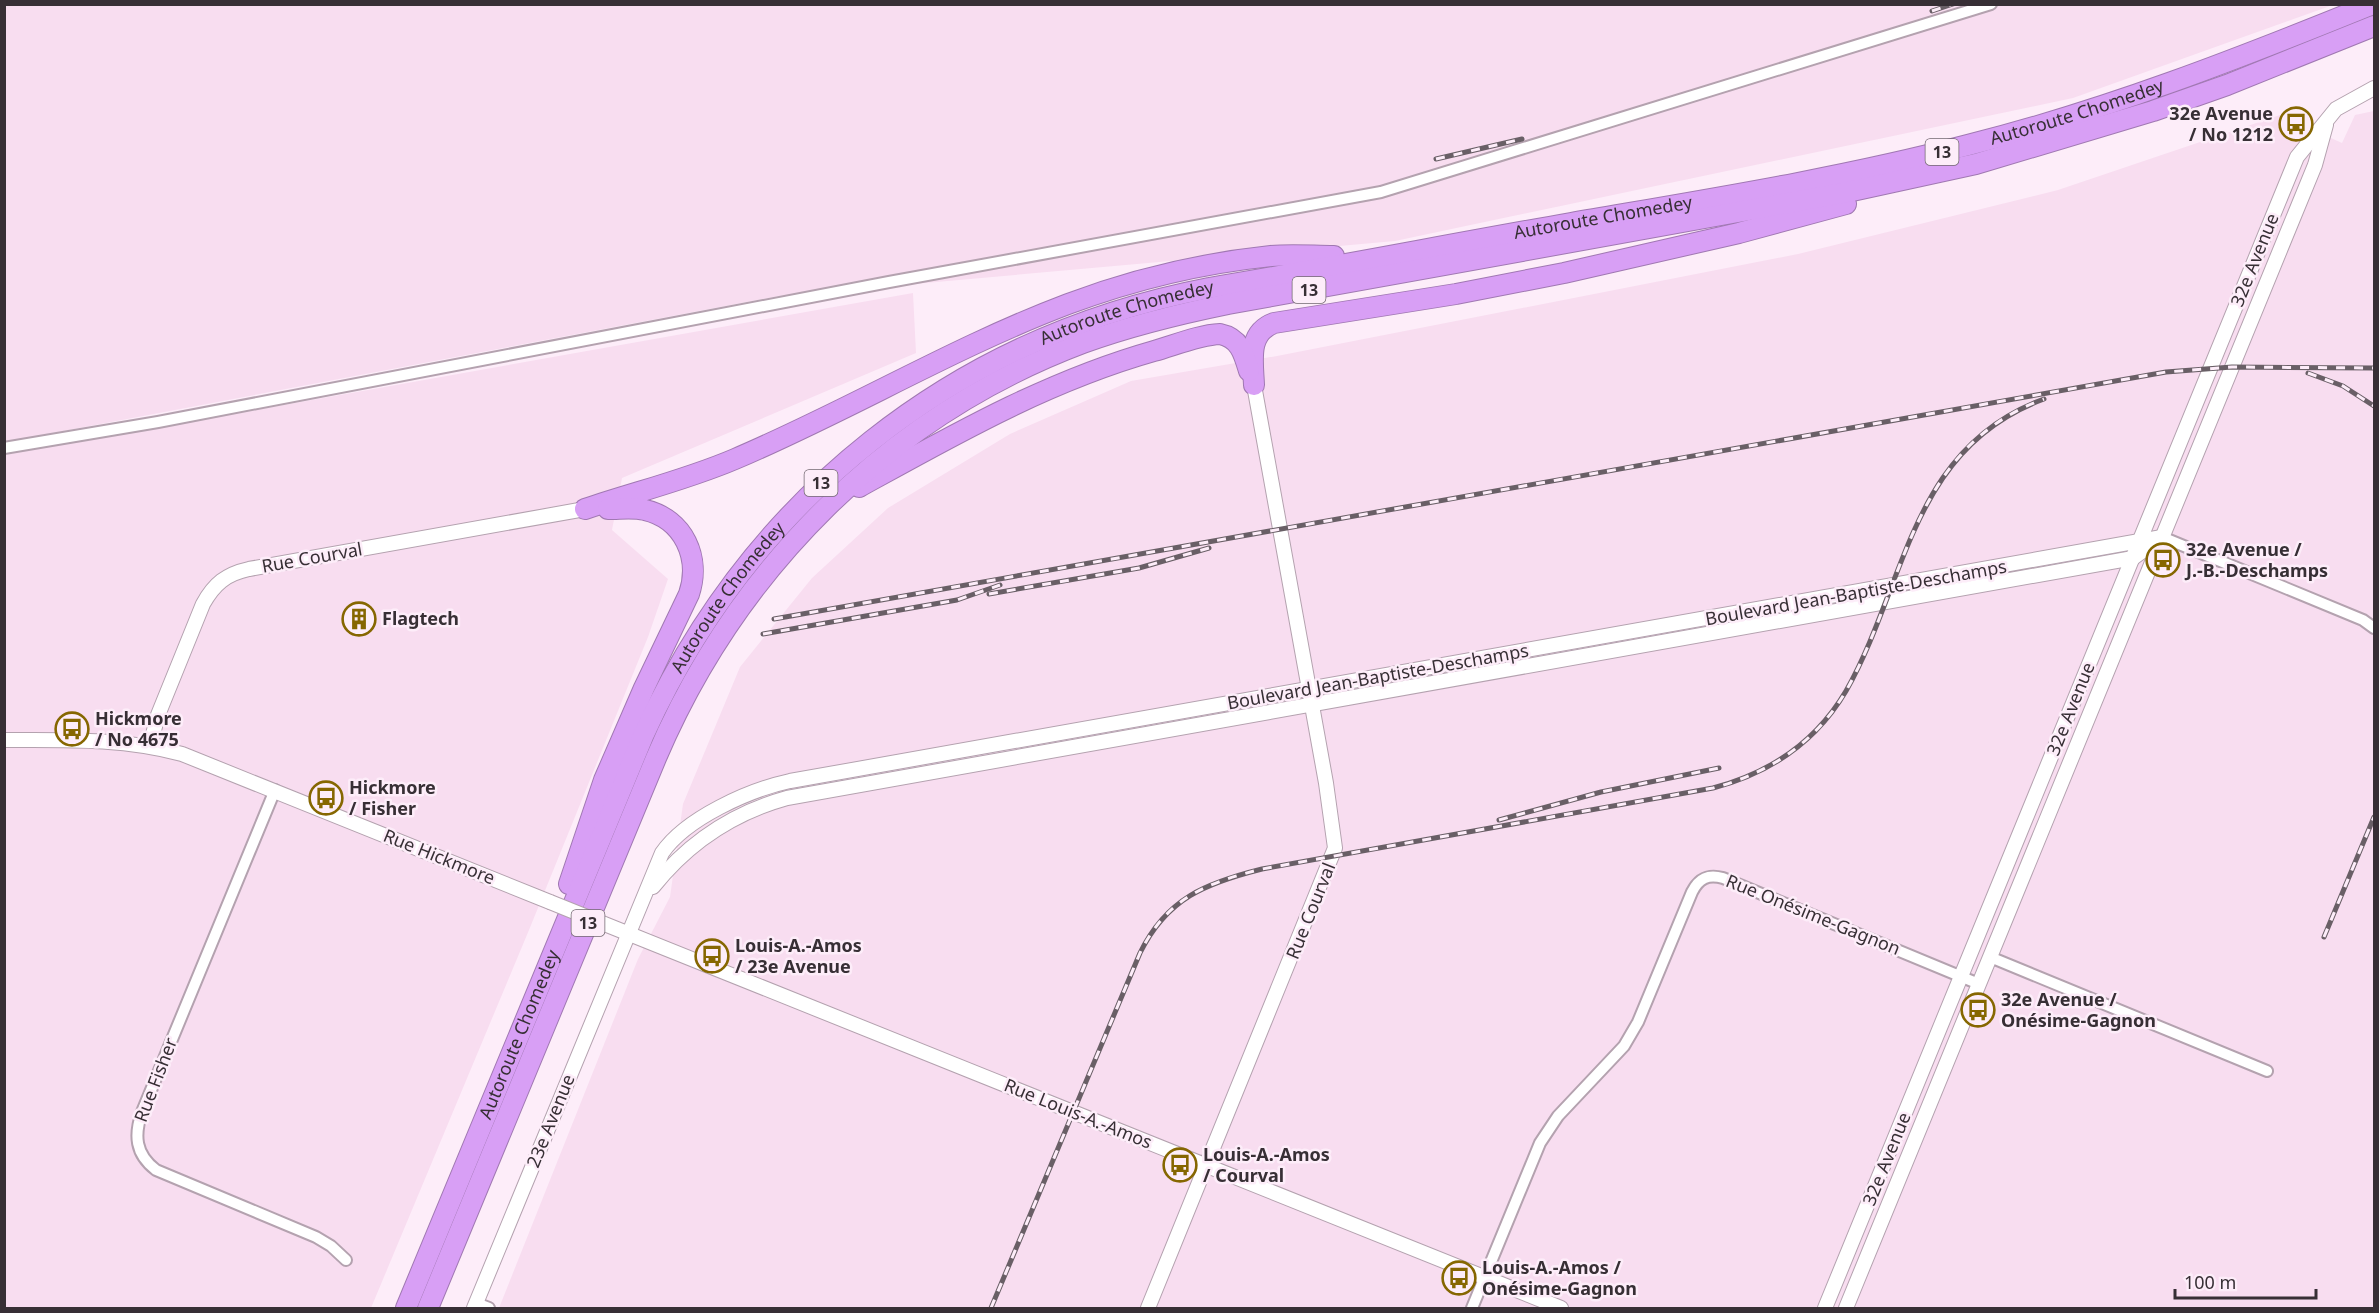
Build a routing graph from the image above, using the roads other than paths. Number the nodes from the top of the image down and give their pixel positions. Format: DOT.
graph roads {
  1 [pos="1991,4"];
  2 [pos="2373,4"];
  3 [pos="2374,26"];
  4 [pos="2374,88"];
  5 [pos="2328,117"];
  6 [pos="1976,164"];
  7 [pos="1381,257"];
  8 [pos="2229,324"];
  9 [pos="2247,332"];
  10 [pos="1254,385"];
  11 [pos="2195,407"];
  12 [pos="2213,414"];
  13 [pos="4,448"];
  14 [pos="828,504"];
  15 [pos="585,509"];
  16 [pos="2162,537"];
  17 [pos="2139,542"];
  18 [pos="2133,558"];
  19 [pos="1916,582"];
  20 [pos="1918,596"];
  21 [pos="2374,628"];
  22 [pos="1468,669"];
  23 [pos="1310,697"];
  24 [pos="4,740"];
  25 [pos="150,746"];
  26 [pos="275,790"];
  27 [pos="628,934"];
  28 [pos="1990,957"];
  29 [pos="1962,976"];
  30 [pos="1979,984"];
  31 [pos="527,1016"];
  32 [pos="2267,1071"];
  33 [pos="1206,1166"];
  34 [pos="346,1260"];
  35 [pos="1484,1277"];
  36 [pos="480,1307"];
  37 [pos="406,1308"];
  38 [pos="428,1308"];
  39 [pos="1148,1308"];
  40 [pos="1472,1308"];
  41 [pos="1561,1308"];
  42 [pos="1825,1308"];
  43 [pos="1846,1308"];
  1 -- 13 [label="street"];
  2 -- 7 [label="highway, Autoroute Chomedey / 13"];
  3 -- 6 [label="highway, Autoroute Chomedey / 13"];
  4 -- 5 [label="street, 32e Avenue"];
  5 -- 8 [label="street, 32e Avenue"];
  5 -- 9 [label="street, 32e Avenue"];
  6 -- 10 [label="highway"];
  6 -- 14 [label="highway, Autoroute Chomedey / 13"];
  7 -- 15 [label="highway"];
  7 -- 31 [label="highway, Autoroute Chomedey / 13"];
  8 -- 9 [label="street"];
  8 -- 11 [label="street, 32e Avenue"];
  9 -- 12 [label="street, 32e Avenue"];
  10 -- 14 [label="highway"];
  10 -- 23 [label="street, Rue Courval"];
  11 -- 12 [label="street"];
  11 -- 17 [label="street, 32e Avenue"];
  12 -- 16 [label="street, 32e Avenue"];
  14 -- 38 [label="highway, Autoroute Chomedey / 13"];
  15 -- 25 [label="street, Rue Courval"];
  15 -- 31 [label="highway"];
  16 -- 17 [label="street, Boulevard Jean-Baptiste-Deschamps"];
  16 -- 18 [label="street, Boulevard Jean-Baptiste-Deschamps"];
  16 -- 21 [label="street"];
  16 -- 28 [label="street, 32e Avenue"];
  17 -- 18 [label="street, 32e Avenue"];
  17 -- 19 [label="street, Boulevard Jean-Baptiste-Deschamps"];
  18 -- 20 [label="street, Boulevard Jean-Baptiste-Deschamps"];
  18 -- 29 [label="street, 32e Avenue"];
  19 -- 20 [label="street"];
  19 -- 22 [label="street, Boulevard Jean-Baptiste-Deschamps"];
  20 -- 22 [label="street, Boulevard Jean-Baptiste-Deschamps"];
  22 -- 23 [label="street, Boulevard Jean-Baptiste-Deschamps"];
  23 -- 27 [label="street, Boulevard Jean-Baptiste-Deschamps"];
  23 -- 33 [label="street, Rue Courval"];
  24 -- 25 [label="street, Rue Hickmore"];
  25 -- 26 [label="street, Rue Hickmore"];
  26 -- 27 [label="street, Rue Hickmore, bridge"];
  26 -- 34 [label="street, Rue Fisher"];
  27 -- 33 [label="street, Rue Louis-A.-Amos"];
  27 -- 36 [label="street, 23e Avenue"];
  28 -- 30 [label="street, 32e Avenue"];
  28 -- 32 [label="street"];
  29 -- 30 [label="street, Rue Onésime-Gagnon"];
  29 -- 35 [label="street, Rue Onésime-Gagnon"];
  29 -- 42 [label="street, 32e Avenue"];
  30 -- 43 [label="street, 32e Avenue"];
  31 -- 37 [label="highway, Autoroute Chomedey / 13"];
  33 -- 35 [label="street, Rue Louis-A.-Amos"];
  33 -- 39 [label="street, Rue Courval"];
  35 -- 40 [label="street, Rue Onésime-Gagnon"];
  35 -- 41 [label="street, Rue Louis-A.-Amos"];
}
